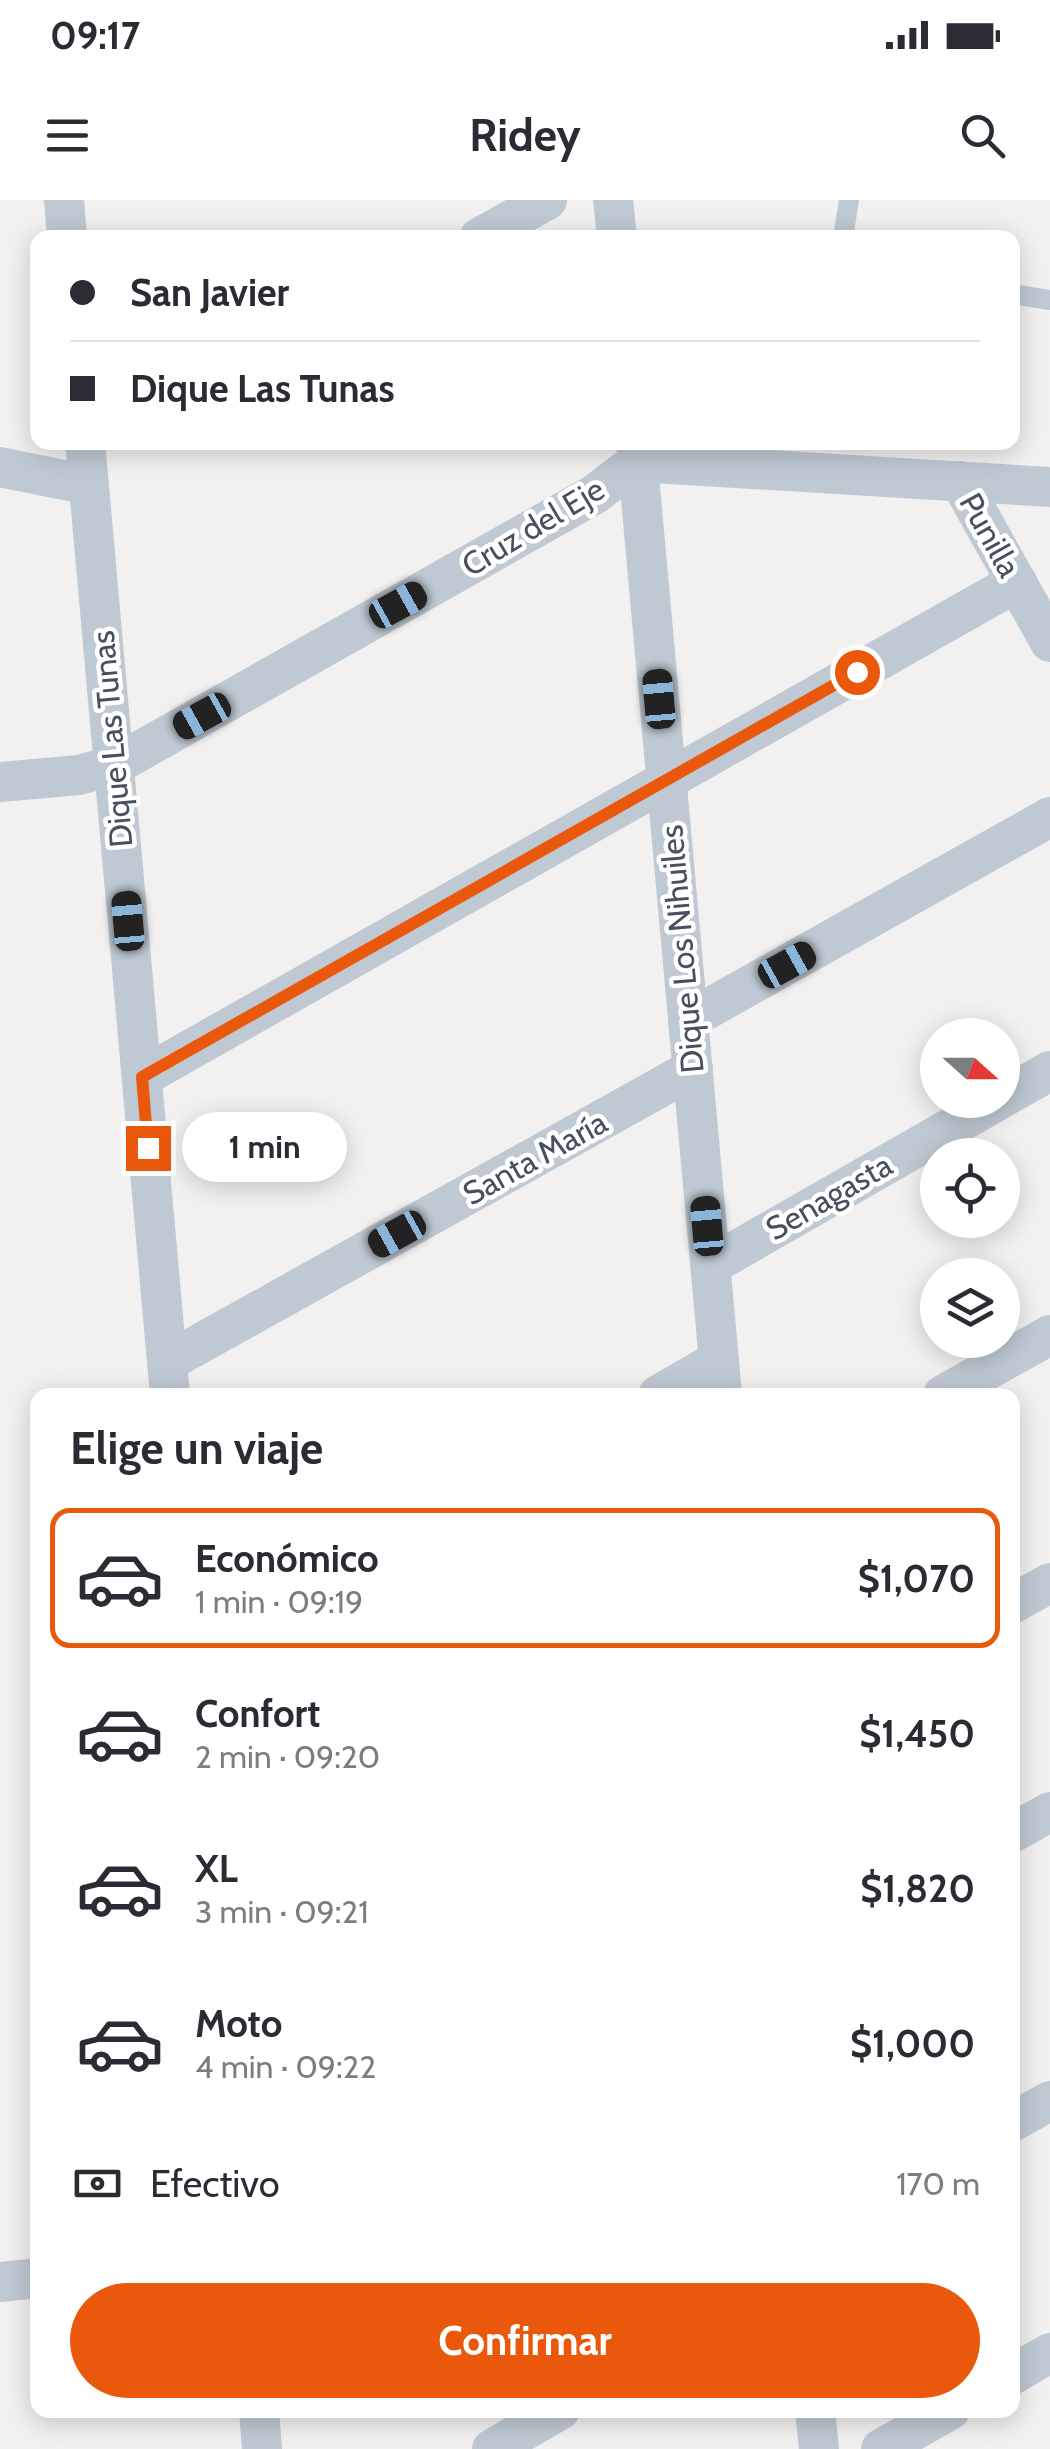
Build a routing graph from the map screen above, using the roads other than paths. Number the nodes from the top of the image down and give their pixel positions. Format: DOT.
graph roads {
  1 [pos="64,200"];
  2 [pos="547,200"];
  3 [pos="614,200"];
  4 [pos="850,200"];
  5 [pos="66,230"];
  6 [pos="493,230"];
  7 [pos="616,230"];
  8 [pos="844,230"];
  9 [pos="1020,295"];
  10 [pos="1050,300"];
  11 [pos="636,452"];
  12 [pos="92,456"];
  13 [pos="0,467"];
  14 [pos="960,482"];
  15 [pos="1050,487"];
  16 [pos="1017,582"];
  17 [pos="1050,642"];
  18 [pos="115,765"];
  19 [pos="666,778"];
  20 [pos="0,782"];
  21 [pos="1050,817"];
  22 [pos="688,1020"];
  23 [pos="693,1070"];
  24 [pos="1050,1071"];
  25 [pos="142,1077"];
  26 [pos="1020,1088"];
  27 [pos="968,1118"];
  28 [pos="711,1265"];
  29 [pos="1050,1335"];
  30 [pos="721,1377"];
  31 [pos="168,1379"];
  32 [pos="682,1388"];
  33 [pos="955,1388"];
  34 [pos="1050,1583"];
  35 [pos="1020,1600"];
  36 [pos="1050,1812"];
  37 [pos="1020,1829"];
  38 [pos="1050,2100"];
  39 [pos="1020,2117"];
  40 [pos="30,2279"];
  41 [pos="0,2282"];
  42 [pos="1050,2353"];
  43 [pos="1020,2370"];
  44 [pos="260,2418"];
  45 [pos="546,2418"];
  46 [pos="816,2418"];
  47 [pos="936,2418"];
  48 [pos="262,2449"];
  49 [pos="492,2449"];
  50 [pos="819,2449"];
  51 [pos="881,2449"];
  1 -- 5 [label="street"];
  2 -- 6 [label="street"];
  3 -- 7 [label="street"];
  4 -- 8 [label="lane"];
  9 -- 10 [label="lane"];
  11 -- 14 [label="street, Cruz del Eje"];
  11 -- 18 [label="street, Cruz del Eje"];
  11 -- 19 [label="street, Dique Los Nihuiles"];
  12 -- 13 [label="street"];
  12 -- 18 [label="street, Dique Las Tunas"];
  14 -- 15 [label="street, Cruz del Eje"];
  14 -- 16 [label="street, Punilla"];
  16 -- 17 [label="street, Punilla"];
  16 -- 19 [label="street"];
  18 -- 20 [label="street, Cruz del Eje"];
  18 -- 25 [label="street, Dique Las Tunas"];
  19 -- 22 [label="street, Dique Los Nihuiles"];
  19 -- 25 [label="street"];
  21 -- 22 [label="street"];
  22 -- 23 [label="street, Dique Los Nihuiles"];
  23 -- 28 [label="street, Dique Los Nihuiles"];
  23 -- 31 [label="street, Santa María"];
  24 -- 26 [label="street, Senagasta"];
  25 -- 31 [label="street, Dique Las Tunas"];
  27 -- 28 [label="street, Senagasta"];
  28 -- 30 [label="street, Dique Los Nihuiles"];
  29 -- 33 [label="street"];
  30 -- 32 [label="street"];
  34 -- 35 [label="street"];
  36 -- 37 [label="street"];
  38 -- 39 [label="street"];
  40 -- 41 [label="street"];
  42 -- 43 [label="street"];
  44 -- 48 [label="street"];
  45 -- 49 [label="street"];
  46 -- 50 [label="street"];
  47 -- 51 [label="street"];
}
